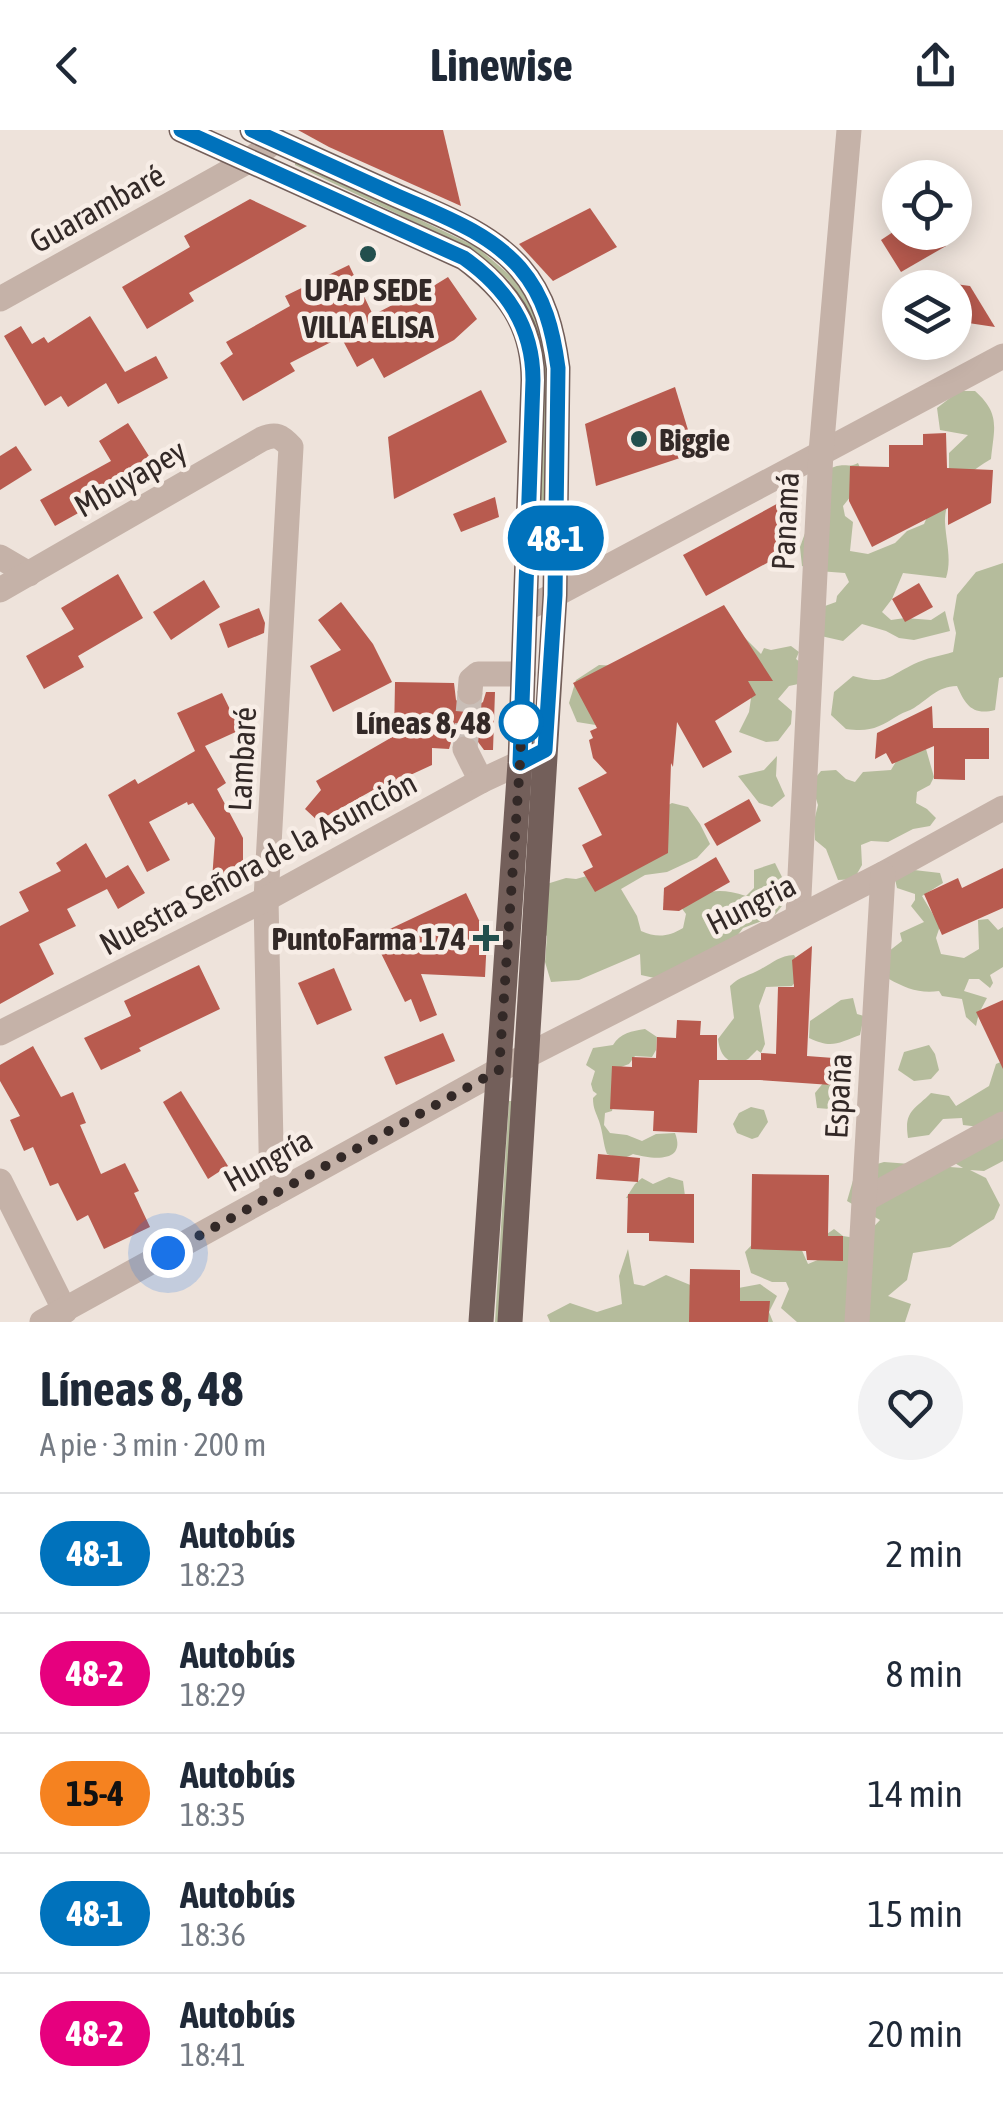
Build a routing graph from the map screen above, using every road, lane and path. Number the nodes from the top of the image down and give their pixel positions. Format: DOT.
graph roads {
  1 [pos="181,130"];
  2 [pos="849,130"];
  3 [pos="264,135"];
  4 [pos="250,160"];
  5 [pos="0,300"];
  6 [pos="1003,356"];
  7 [pos="292,447"];
  8 [pos="821,452"];
  9 [pos="0,558"];
  10 [pos="29,574"];
  11 [pos="0,590"];
  12 [pos="555,595"];
  13 [pos="527,608"];
  14 [pos="524,674"];
  15 [pos="470,692"];
  16 [pos="465,749"];
  17 [pos="545,750"];
  18 [pos="520,763"];
  19 [pos="481,782"];
  20 [pos="1003,808"];
  21 [pos="883,874"];
  22 [pos="266,898"];
  23 [pos="798,916"];
  24 [pos="0,1033"];
  25 [pos="527,1056"];
  26 [pos="499,1070"];
  27 [pos="1003,1124"];
  28 [pos="0,1181"];
  29 [pos="272,1195"];
  30 [pos="864,1200"];
  31 [pos="54,1316"];
  32 [pos="482,1322"];
  33 [pos="510,1322"];
  34 [pos="857,1322"];
  1 -- 4 [label="main road"];
  2 -- 8 [label="street, Panamá"];
  3 -- 4 [label="street, Guarambaré"];
  3 -- 12 [label="main road"];
  4 -- 5 [label="street, Guarambaré"];
  4 -- 13 [label="main road"];
  6 -- 8 [label="street"];
  7 -- 10 [label="street, Mbuyapey"];
  7 -- 22 [label="street, Lambaré"];
  8 -- 12 [label="street"];
  8 -- 23 [label="street, Panamá"];
  9 -- 10 [label="street"];
  10 -- 11 [label="street, Mbuyapey"];
  12 -- 13 [label="street"];
  12 -- 17 [label="main road"];
  13 -- 14 [label="main road"];
  14 -- 15 [label="street"];
  14 -- 18 [label="main road"];
  16 -- 19 [label="street"];
  17 -- 18 [label="street, Nuestra Señora de la Asunción"];
  17 -- 25 [label="main road"];
  18 -- 19 [label="street, Nuestra Señora de la Asunción"];
  18 -- 26 [label="main road"];
  19 -- 22 [label="street, Nuestra Señora de la Asunción"];
  20 -- 21 [label="street, Hungria"];
  21 -- 23 [label="street, Hungria"];
  21 -- 30 [label="street, España"];
  22 -- 24 [label="street, Nuestra Señora de la Asunción"];
  22 -- 29 [label="street, Lambaré"];
  23 -- 25 [label="street, Hungria"];
  25 -- 26 [label="street, Hungría"];
  25 -- 33 [label="main road"];
  26 -- 29 [label="street, Hungría"];
  26 -- 32 [label="main road"];
  27 -- 30 [label="street"];
  28 -- 31 [label="street"];
  29 -- 31 [label="street, Hungría"];
  30 -- 34 [label="street, España"];
}
